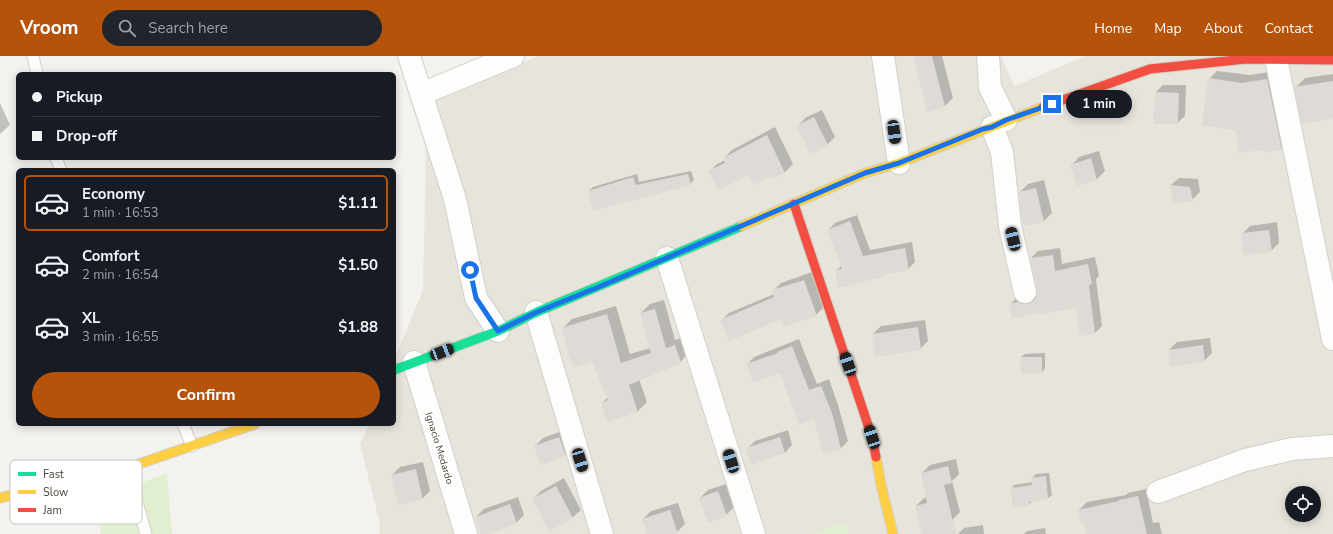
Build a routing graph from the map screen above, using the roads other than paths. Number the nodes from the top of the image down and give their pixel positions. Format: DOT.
graph roads {
  1 [pos="34,56"];
  2 [pos="409,56"];
  3 [pos="513,56"];
  4 [pos="883,56"];
  5 [pos="988,56"];
  6 [pos="1276,59"];
  7 [pos="1333,60"];
  8 [pos="37,72"];
  9 [pos="421,94"];
  10 [pos="999,123"];
  11 [pos="899,163"];
  12 [pos="794,204"];
  13 [pos="667,258"];
  14 [pos="1025,292"];
  15 [pos="536,312"];
  16 [pos="498,331"];
  17 [pos="1333,339"];
  18 [pos="414,362"];
  19 [pos="396,369"];
  20 [pos="184,426"];
  21 [pos="248,426"];
  22 [pos="192,446"];
  23 [pos="1333,446"];
  24 [pos="142,462"];
  25 [pos="1158,492"];
  26 [pos="10,496"];
  27 [pos="0,498"];
  28 [pos="142,520"];
  29 [pos="146,534"];
  30 [pos="466,534"];
  31 [pos="602,534"];
  32 [pos="754,534"];
  33 [pos="893,534"];
  1 -- 8 [label="lane"];
  2 -- 9 [label="street"];
  3 -- 9 [label="street"];
  4 -- 11 [label="street"];
  5 -- 10 [label="street"];
  6 -- 7 [label="street"];
  6 -- 10 [label="street"];
  6 -- 17 [label="street"];
  9 -- 16 [label="street"];
  10 -- 11 [label="street"];
  10 -- 14 [label="street"];
  11 -- 12 [label="street"];
  12 -- 13 [label="street"];
  12 -- 33 [label="street"];
  13 -- 15 [label="street"];
  13 -- 32 [label="street"];
  15 -- 16 [label="street"];
  15 -- 31 [label="street"];
  16 -- 18 [label="street"];
  18 -- 19 [label="street"];
  18 -- 30 [label="street, Ignacio Medardo"];
  20 -- 22 [label="lane"];
  21 -- 22 [label="street"];
  22 -- 24 [label="street"];
  23 -- 25 [label="street"];
  26 -- 27 [label="street"];
  28 -- 29 [label="lane"];
}
